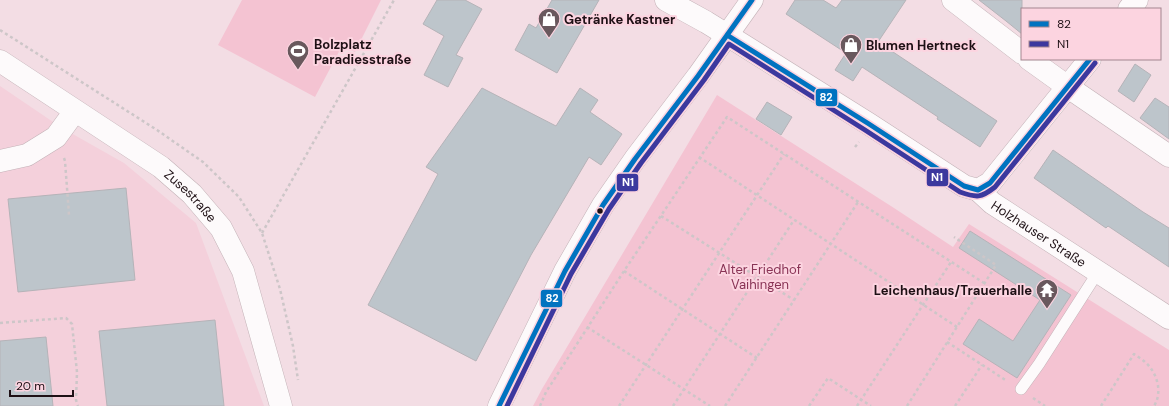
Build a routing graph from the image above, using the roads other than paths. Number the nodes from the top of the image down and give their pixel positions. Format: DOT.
graph roads {
  1 [pos="666,0"];
  2 [pos="752,0"];
  3 [pos="953,0"];
  4 [pos="1136,0"];
  5 [pos="1130,8"];
  6 [pos="727,35"];
  7 [pos="1021,52"];
  8 [pos="1031,60"];
  9 [pos="1089,60"];
  10 [pos="0,61"];
  11 [pos="1068,87"];
  12 [pos="75,111"];
  13 [pos="1169,156"];
  14 [pos="0,161"];
  15 [pos="978,190"];
  16 [pos="1098,272"];
  17 [pos="1169,318"];
  18 [pos="1021,389"];
  19 [pos="281,406"];
  20 [pos="499,406"];
  1 -- 6 [label="street, Holzhauser Straße"];
  2 -- 6 [label="street"];
  3 -- 7 [label="street"];
  4 -- 5 [label="street"];
  6 -- 15 [label="street, Holzhauser Straße"];
  6 -- 20 [label="street"];
  8 -- 11 [label="street"];
  9 -- 11 [label="street"];
  10 -- 12 [label="street, Zusestraße"];
  11 -- 13 [label="street"];
  11 -- 15 [label="street"];
  12 -- 14 [label="street"];
  12 -- 19 [label="street, Zusestraße"];
  15 -- 16 [label="street, Holzhauser Straße"];
  16 -- 17 [label="street, Holzhauser Straße"];
  16 -- 18 [label="lane"];
}
